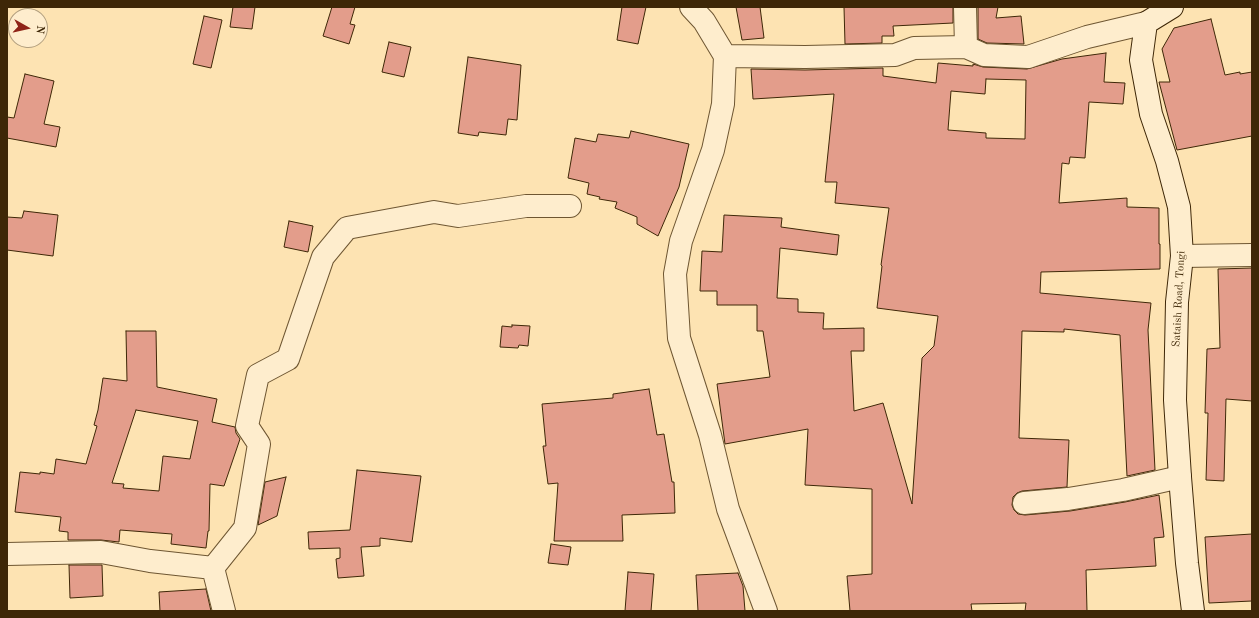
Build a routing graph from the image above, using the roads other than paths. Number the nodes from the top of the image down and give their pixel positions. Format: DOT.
graph roads {
  1 [pos="692,7"];
  2 [pos="965,7"];
  3 [pos="1172,7"];
  4 [pos="1146,23"];
  5 [pos="966,47"];
  6 [pos="725,56"];
  7 [pos="570,206"];
  8 [pos="1252,255"];
  9 [pos="1182,256"];
  10 [pos="1180,477"];
  11 [pos="1024,502"];
  12 [pos="7,554"];
  13 [pos="213,568"];
  14 [pos="224,611"];
  15 [pos="766,611"];
  16 [pos="1193,611"];
  1 -- 6 [label="street"];
  2 -- 5 [label="street"];
  3 -- 4 [label="street"];
  4 -- 5 [label="street"];
  4 -- 9 [label="street, Sataish Road, Tongi"];
  5 -- 6 [label="street"];
  6 -- 15 [label="street"];
  7 -- 13 [label="street"];
  8 -- 9 [label="street"];
  9 -- 10 [label="street, Sataish Road, Tongi"];
  10 -- 11 [label="street"];
  10 -- 16 [label="street, Sataish Road, Tongi"];
  12 -- 13 [label="street"];
  13 -- 14 [label="street"];
}
